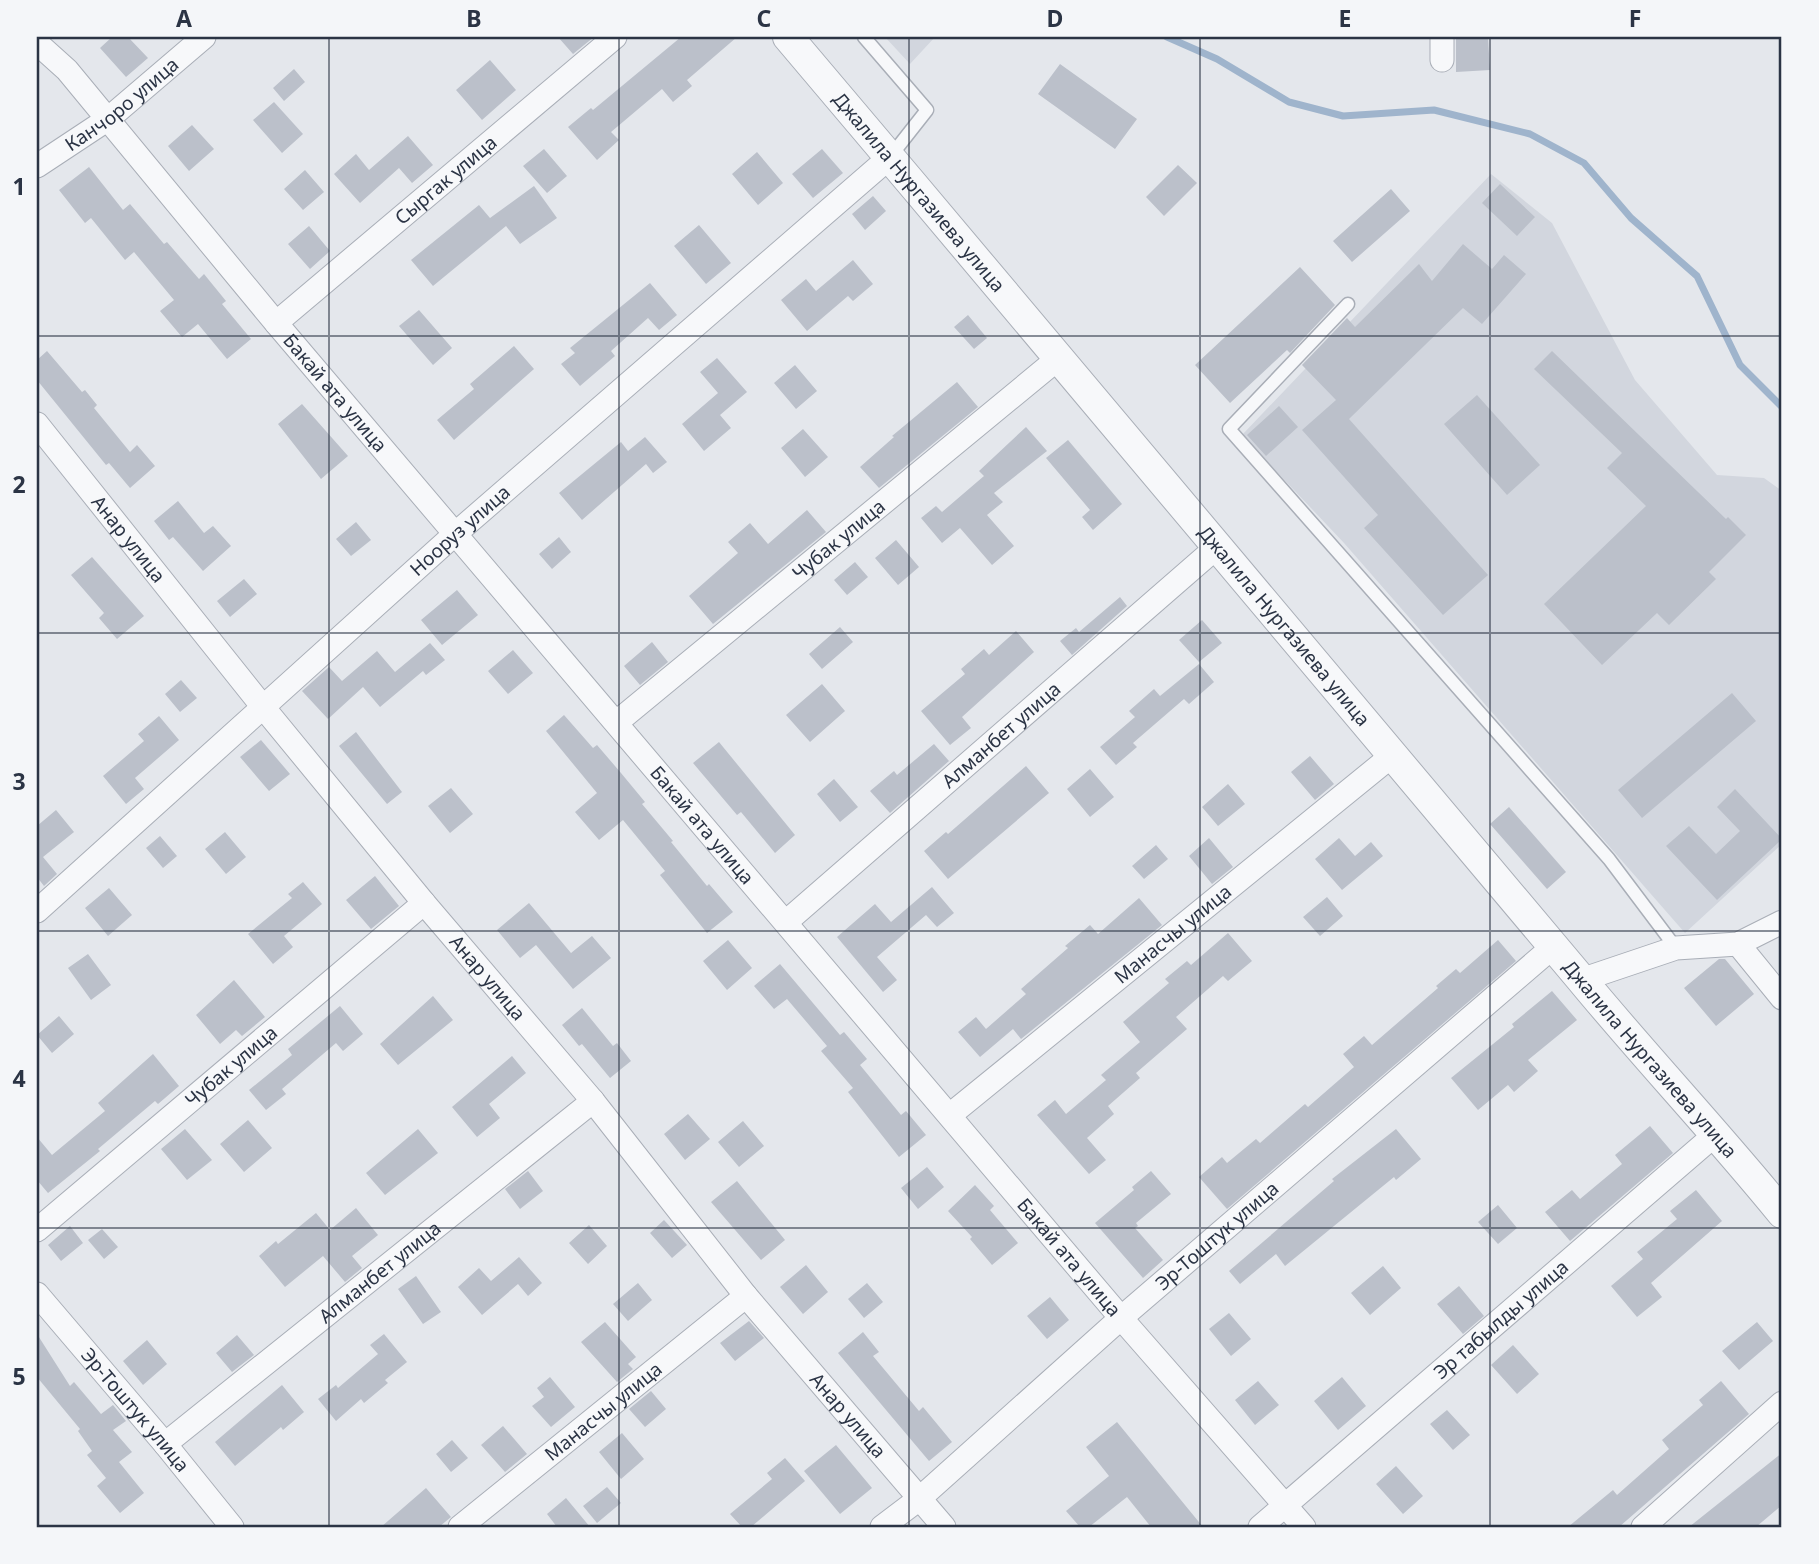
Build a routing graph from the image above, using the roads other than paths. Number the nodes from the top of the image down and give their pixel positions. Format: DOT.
graph roads {
  1 [pos="204,37"];
  2 [pos="615,37"];
  3 [pos="788,37"];
  4 [pos="864,37"];
  5 [pos="1442,37"];
  6 [pos="37,43"];
  7 [pos="1442,60"];
  8 [pos="108,118"];
  9 [pos="890,158"];
  10 [pos="37,166"];
  11 [pos="1348,304"];
  12 [pos="276,323"];
  13 [pos="1060,357"];
  14 [pos="37,424"];
  15 [pos="455,534"];
  16 [pos="1217,546"];
  17 [pos="263,707"];
  18 [pos="617,722"];
  19 [pos="1394,754"];
  20 [pos="425,903"];
  21 [pos="37,911"];
  22 [pos="786,922"];
  23 [pos="1782,922"];
  24 [pos="1738,944"];
  25 [pos="1553,946"];
  26 [pos="1676,948"];
  27 [pos="1581,980"];
  28 [pos="1782,998"];
  29 [pos="593,1101"];
  30 [pos="950,1115"];
  31 [pos="1717,1133"];
  32 [pos="1782,1213"];
  33 [pos="37,1230"];
  34 [pos="37,1294"];
  35 [pos="746,1296"];
  36 [pos="1121,1318"];
  37 [pos="1782,1403"];
  38 [pos="165,1444"];
  39 [pos="919,1499"];
  40 [pos="1286,1505"];
  41 [pos="232,1527"];
  42 [pos="460,1527"];
  43 [pos="883,1527"];
  44 [pos="944,1527"];
  45 [pos="1260,1527"];
  46 [pos="1304,1527"];
  47 [pos="1643,1527"];
  1 -- 8 [label="street, Канчоро улица"];
  2 -- 12 [label="street, Сыргак улица"];
  3 -- 9 [label="street, Джалила Нургазиева улица"];
  4 -- 9 [label="lane"];
  5 -- 7 [label="street"];
  6 -- 8 [label="street, Бакай ата улица"];
  8 -- 10 [label="street, Канчоро улица"];
  8 -- 12 [label="street, Бакай ата улица"];
  9 -- 13 [label="street, Джалила Нургазиева улица"];
  9 -- 15 [label="street, Нооруз улица"];
  11 -- 26 [label="lane"];
  12 -- 15 [label="street, Бакай ата улица"];
  13 -- 16 [label="street, Джалила Нургазиева улица"];
  13 -- 18 [label="street, Чубак улица"];
  14 -- 17 [label="street, Анар улица"];
  15 -- 17 [label="street, Нооруз улица"];
  15 -- 18 [label="street, Бакай ата улица"];
  16 -- 19 [label="street, Джалила Нургазиева улица"];
  16 -- 22 [label="street, Алманбет улица"];
  17 -- 20 [label="street, Анар улица"];
  17 -- 21 [label="street, Нооруз улица"];
  18 -- 22 [label="street, Бакай ата улица"];
  19 -- 25 [label="street, Джалила Нургазиева улица"];
  19 -- 30 [label="street, Манасчы улица"];
  20 -- 29 [label="street, Анар улица"];
  20 -- 33 [label="street, Чубак улица"];
  22 -- 30 [label="street, Бакай ата улица"];
  23 -- 24 [label="street"];
  24 -- 26 [label="street"];
  24 -- 28 [label="street"];
  25 -- 27 [label="street, Джалила Нургазиева улица"];
  25 -- 36 [label="street, Эр-Тоштук улица"];
  26 -- 27 [label="street"];
  27 -- 31 [label="street, Джалила Нургазиева улица"];
  29 -- 35 [label="street, Анар улица"];
  29 -- 38 [label="street, Алманбет улица"];
  30 -- 36 [label="street, Бакай ата улица"];
  31 -- 32 [label="street, Джалила Нургазиева улица"];
  31 -- 40 [label="street, Эр табылды улица"];
  34 -- 38 [label="street, Эр-Тоштук улица"];
  35 -- 39 [label="street, Анар улица"];
  35 -- 42 [label="street, Манасчы улица"];
  36 -- 39 [label="street, Эр-Тоштук улица"];
  36 -- 40 [label="street, Бакай ата улица"];
  37 -- 47 [label="street"];
  38 -- 41 [label="street, Эр-Тоштук улица"];
  39 -- 43 [label="street, Эр-Тоштук улица"];
  39 -- 44 [label="street, Анар улица"];
  40 -- 45 [label="street, Эр табылды улица"];
  40 -- 46 [label="street, Бакай ата улица"];
}
